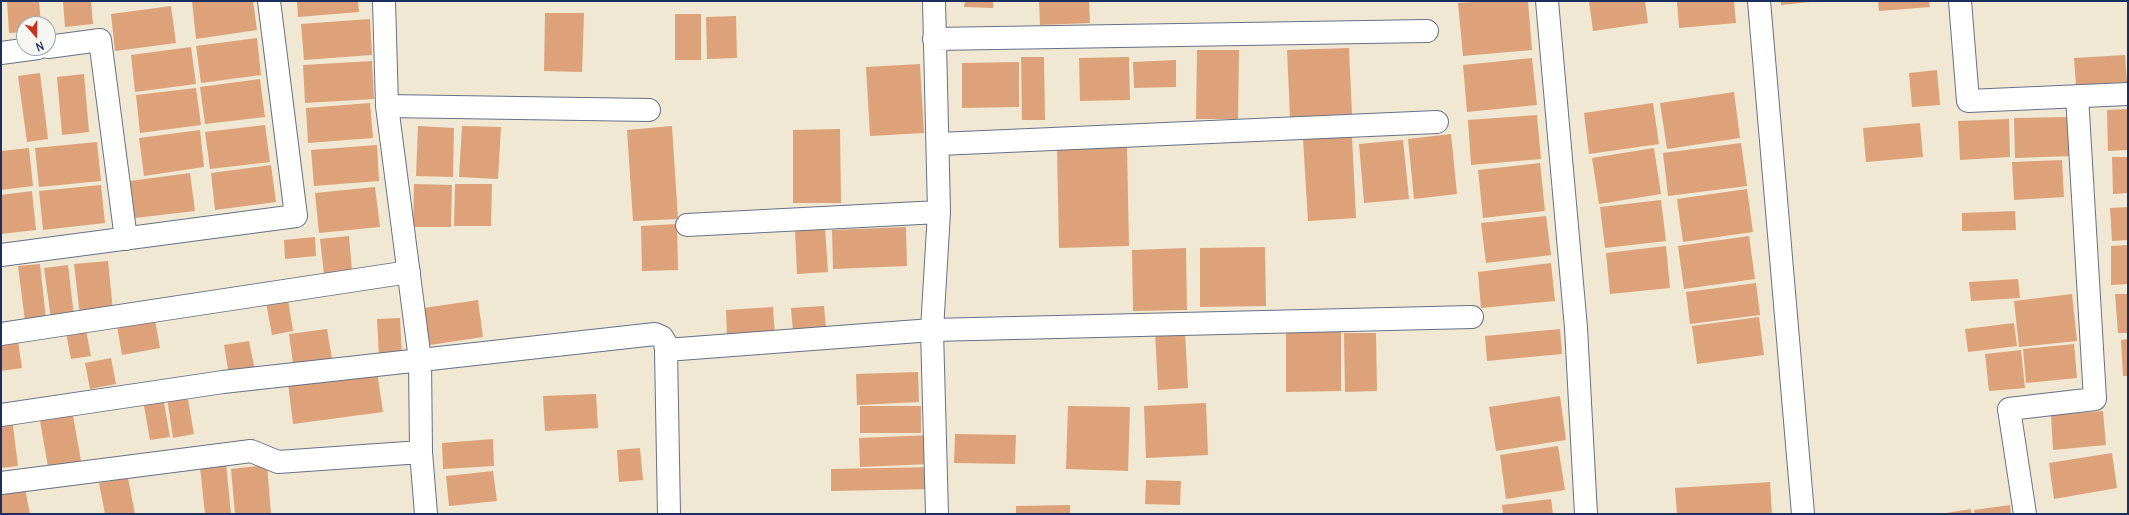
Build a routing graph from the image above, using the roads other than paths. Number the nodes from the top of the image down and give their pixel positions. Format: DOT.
graph roads {
  1 [pos="269,1"];
  2 [pos="384,1"];
  3 [pos="934,1"];
  4 [pos="1547,1"];
  5 [pos="1759,1"];
  6 [pos="1960,1"];
  7 [pos="1427,31"];
  8 [pos="934,40"];
  9 [pos="56,46"];
  10 [pos="16,51"];
  11 [pos="1,53"];
  12 [pos="2128,94"];
  13 [pos="2077,96"];
  14 [pos="387,106"];
  15 [pos="649,110"];
  16 [pos="1437,122"];
  17 [pos="939,144"];
  18 [pos="939,212"];
  19 [pos="687,225"];
  20 [pos="126,239"];
  21 [pos="1,255"];
  22 [pos="409,272"];
  23 [pos="1472,317"];
  24 [pos="932,330"];
  25 [pos="1,334"];
  26 [pos="666,350"];
  27 [pos="420,360"];
  28 [pos="1,414"];
  29 [pos="421,452"];
  30 [pos="1,483"];
  31 [pos="426,514"];
  32 [pos="669,514"];
  33 [pos="937,514"];
  34 [pos="1586,514"];
  35 [pos="1803,514"];
  36 [pos="2025,514"];
  1 -- 20 [label="street"];
  2 -- 14 [label="street"];
  3 -- 8 [label="street"];
  4 -- 34 [label="street"];
  5 -- 35 [label="street"];
  6 -- 13 [label="street"];
  7 -- 8 [label="street"];
  8 -- 17 [label="street"];
  9 -- 20 [label="street"];
  10 -- 11 [label="street"];
  12 -- 13 [label="street"];
  13 -- 36 [label="street"];
  14 -- 15 [label="street"];
  14 -- 22 [label="street"];
  16 -- 17 [label="street"];
  17 -- 18 [label="street"];
  18 -- 19 [label="street"];
  18 -- 24 [label="street"];
  20 -- 21 [label="street"];
  22 -- 25 [label="street"];
  22 -- 27 [label="street"];
  23 -- 24 [label="street"];
  24 -- 26 [label="street"];
  24 -- 33 [label="street"];
  26 -- 27 [label="street"];
  26 -- 32 [label="street"];
  27 -- 28 [label="street"];
  27 -- 29 [label="street"];
  29 -- 30 [label="street"];
  29 -- 31 [label="street"];
}
